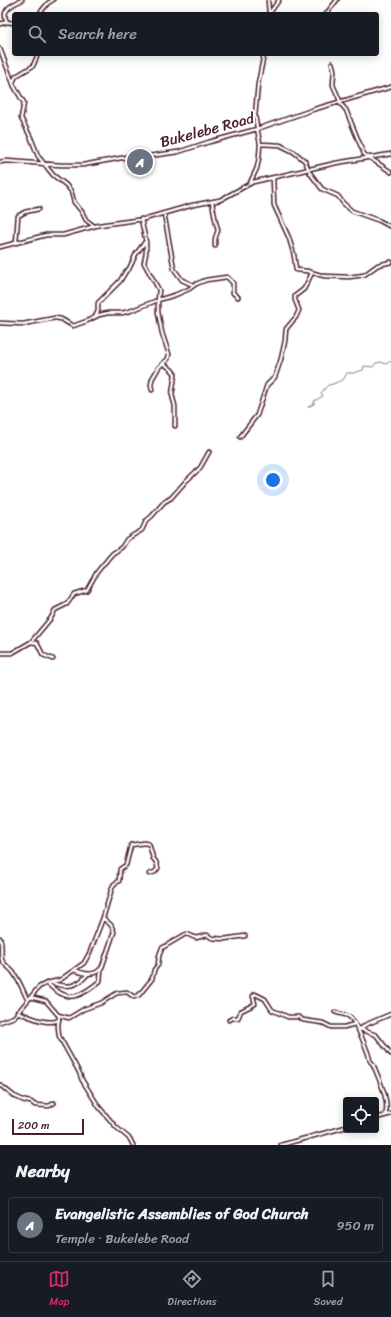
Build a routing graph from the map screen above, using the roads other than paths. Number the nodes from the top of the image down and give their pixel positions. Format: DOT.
graph roads {
  1 [pos="22,0"];
  2 [pos="53,0"];
  3 [pos="268,0"];
  4 [pos="279,0"];
  5 [pos="337,0"];
  6 [pos="41,12"];
  7 [pos="269,12"];
  8 [pos="270,12"];
  9 [pos="328,12"];
  10 [pos="7,22"];
  11 [pos="12,23"];
  12 [pos="0,24"];
  13 [pos="0,49"];
  14 [pos="37,56"];
  15 [pos="264,56"];
  16 [pos="2,61"];
  17 [pos="332,63"];
  18 [pos="13,82"];
  19 [pos="391,87"];
  20 [pos="340,102"];
  21 [pos="257,129"];
  22 [pos="260,144"];
  23 [pos="391,154"];
  24 [pos="369,158"];
  25 [pos="0,162"];
  26 [pos="45,164"];
  27 [pos="309,169"];
  28 [pos="391,172"];
  29 [pos="273,178"];
  30 [pos="250,183"];
  31 [pos="212,202"];
  32 [pos="39,209"];
  33 [pos="164,213"];
  34 [pos="141,219"];
  35 [pos="94,226"];
  36 [pos="391,227"];
  37 [pos="146,242"];
  38 [pos="16,243"];
  39 [pos="215,246"];
  40 [pos="0,247"];
  41 [pos="391,262"];
  42 [pos="312,273"];
  43 [pos="193,285"];
  44 [pos="238,297"];
  45 [pos="158,300"];
  46 [pos="96,317"];
  47 [pos="0,323"];
  48 [pos="163,363"];
  49 [pos="152,390"];
  50 [pos="175,426"];
  51 [pos="240,437"];
  52 [pos="209,452"];
  53 [pos="31,642"];
  54 [pos="0,653"];
  55 [pos="53,659"];
  56 [pos="149,874"];
  57 [pos="103,918"];
  58 [pos="245,936"];
  59 [pos="0,938"];
  60 [pos="74,970"];
  61 [pos="100,970"];
  62 [pos="87,974"];
  63 [pos="48,983"];
  64 [pos="29,998"];
  65 [pos="18,1012"];
  66 [pos="335,1012"];
  67 [pos="391,1014"];
  68 [pos="60,1018"];
  69 [pos="229,1020"];
  70 [pos="0,1022"];
  71 [pos="355,1024"];
  72 [pos="359,1028"];
  73 [pos="391,1054"];
  74 [pos="0,1085"];
  75 [pos="54,1104"];
  76 [pos="391,1114"];
  77 [pos="385,1115"];
  78 [pos="379,1117"];
  79 [pos="343,1128"];
  80 [pos="133,1145"];
  81 [pos="281,1145"];
  1 -- 10 [label="street"];
  2 -- 6 [label="street"];
  3 -- 7 [label="street"];
  4 -- 8 [label="street"];
  5 -- 9 [label="street"];
  10 -- 11 [label="street"];
  10 -- 12 [label="street"];
  13 -- 16 [label="street"];
  14 -- 18 [label="street"];
  15 -- 21 [label="street"];
  16 -- 18 [label="street"];
  17 -- 20 [label="street"];
  18 -- 26 [label="street"];
  19 -- 20 [label="street, Bukelebe Road"];
  20 -- 21 [label="street, Bukelebe Road"];
  20 -- 24 [label="street"];
  21 -- 22 [label="street"];
  21 -- 26 [label="street, Bukelebe Road"];
  22 -- 27 [label="street"];
  22 -- 30 [label="street"];
  23 -- 24 [label="street"];
  24 -- 27 [label="street"];
  24 -- 28 [label="street"];
  25 -- 26 [label="street, Bukelebe Road"];
  26 -- 35 [label="street"];
  27 -- 29 [label="street"];
  27 -- 36 [label="street"];
  29 -- 30 [label="street"];
  29 -- 42 [label="street"];
  30 -- 31 [label="street"];
  31 -- 33 [label="street"];
  31 -- 39 [label="street"];
  32 -- 38 [label="street"];
  33 -- 34 [label="street"];
  33 -- 43 [label="street"];
  34 -- 35 [label="street"];
  34 -- 37 [label="street"];
  35 -- 38 [label="street"];
  37 -- 45 [label="street"];
  37 -- 46 [label="street"];
  38 -- 40 [label="street"];
  41 -- 42 [label="street"];
  42 -- 51 [label="street"];
  43 -- 44 [label="street"];
  43 -- 45 [label="street"];
  45 -- 46 [label="street"];
  45 -- 48 [label="street"];
  46 -- 47 [label="street"];
  48 -- 49 [label="street"];
  48 -- 50 [label="street"];
  52 -- 53 [label="street"];
  53 -- 54 [label="street"];
  53 -- 55 [label="street"];
  56 -- 57 [label="street"];
  57 -- 60 [label="street"];
  57 -- 61 [label="street"];
  58 -- 68 [label="street"];
  59 -- 64 [label="street"];
  60 -- 62 [label="street"];
  60 -- 63 [label="street"];
  61 -- 62 [label="street"];
  61 -- 63 [label="street"];
  62 -- 63 [label="street"];
  63 -- 64 [label="street"];
  64 -- 65 [label="street"];
  64 -- 68 [label="street"];
  65 -- 68 [label="street"];
  65 -- 70 [label="street"];
  66 -- 71 [label="street"];
  67 -- 72 [label="street"];
  68 -- 80 [label="street"];
  69 -- 71 [label="street"];
  71 -- 72 [label="street"];
  72 -- 73 [label="street"];
  72 -- 77 [label="street"];
  74 -- 75 [label="street"];
  76 -- 77 [label="street"];
  77 -- 78 [label="street"];
  79 -- 81 [label="street"];
}
